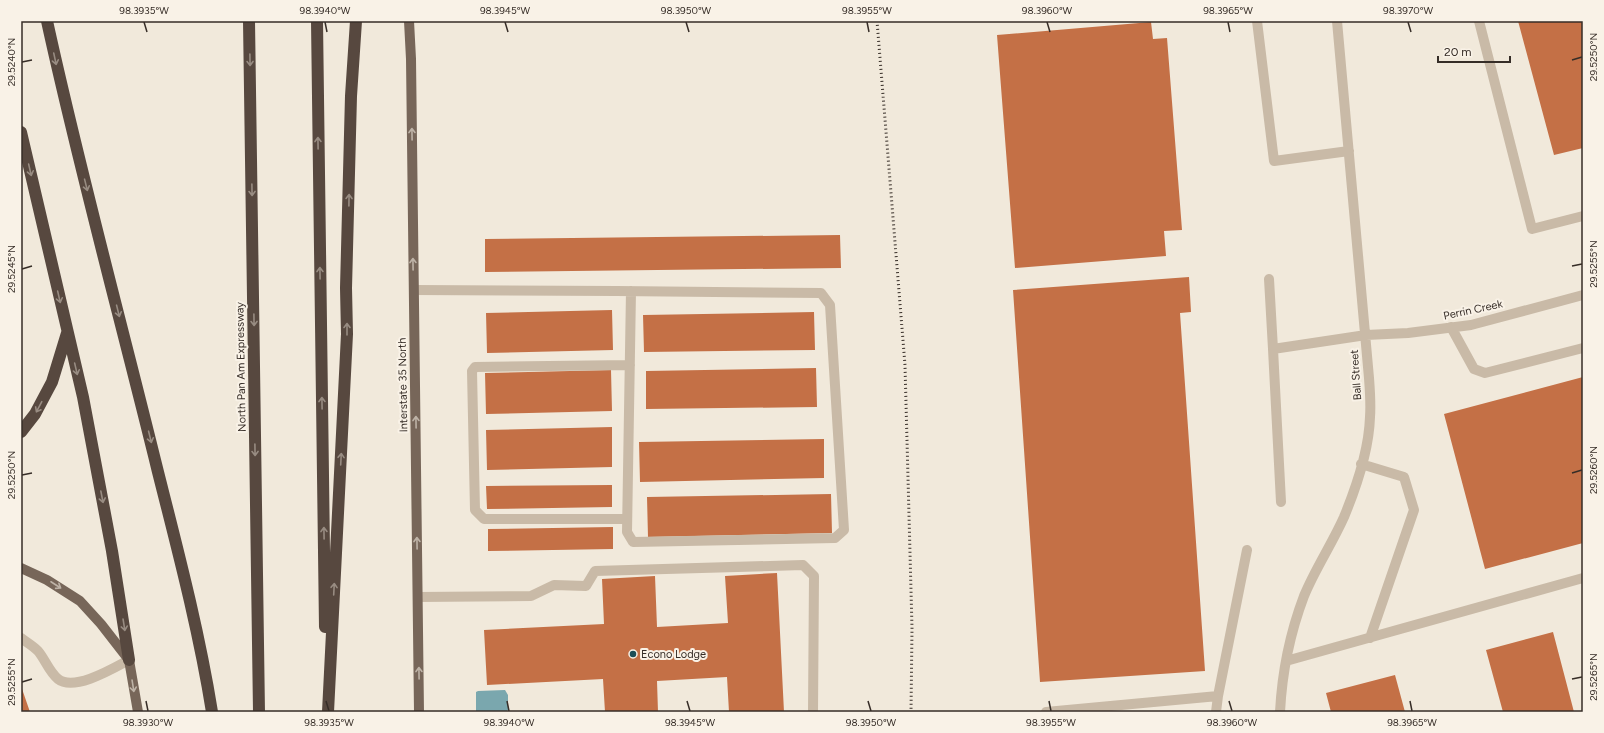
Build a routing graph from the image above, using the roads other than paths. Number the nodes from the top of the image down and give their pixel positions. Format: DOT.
graph roads {
  1 [pos="47,21"];
  2 [pos="249,21"];
  3 [pos="317,21"];
  4 [pos="356,21"];
  5 [pos="409,21"];
  6 [pos="412,21"];
  7 [pos="1257,21"];
  8 [pos="1337,21"];
  9 [pos="1478,21"];
  10 [pos="411,58"];
  11 [pos="21,132"];
  12 [pos="1349,151"];
  13 [pos="1583,216"];
  14 [pos="1268,279"];
  15 [pos="414,290"];
  16 [pos="631,291"];
  17 [pos="1583,295"];
  18 [pos="1451,328"];
  19 [pos="67,331"];
  20 [pos="1366,335"];
  21 [pos="1583,348"];
  22 [pos="1273,349"];
  23 [pos="630,365"];
  24 [pos="21,432"];
  25 [pos="1361,464"];
  26 [pos="1281,502"];
  27 [pos="627,519"];
  28 [pos="1247,550"];
  29 [pos="21,568"];
  30 [pos="1583,578"];
  31 [pos="418,597"];
  32 [pos="21,638"];
  33 [pos="1370,638"];
  34 [pos="129,660"];
  35 [pos="1286,662"];
  36 [pos="1218,696"];
  37 [pos="138,712"];
  38 [pos="212,712"];
  39 [pos="259,712"];
  40 [pos="327,712"];
  41 [pos="419,712"];
  42 [pos="813,712"];
  43 [pos="1046,712"];
  44 [pos="1216,712"];
  45 [pos="1280,712"];
  1 -- 38 [label="highway, one-way"];
  2 -- 39 [label="highway, North Pan Am Expressway, one-way"];
  40 -- 3 [label="highway, one-way"];
  40 -- 4 [label="highway, one-way"];
  5 -- 10 [label="main road, Interstate 35 North"];
  6 -- 10 [label="main road, Interstate 35 North"];
  7 -- 12 [label="street"];
  8 -- 12 [label="street, Ball Street"];
  9 -- 13 [label="street"];
  15 -- 10 [label="main road, Interstate 35 North, one-way"];
  11 -- 19 [label="highway, one-way"];
  12 -- 20 [label="street, Ball Street"];
  14 -- 22 [label="street"];
  15 -- 16 [label="street"];
  31 -- 15 [label="main road, Interstate 35 North, one-way"];
  16 -- 23 [label="street"];
  16 -- 27 [label="street"];
  17 -- 18 [label="street, Perrin Creek"];
  18 -- 20 [label="street, Perrin Creek"];
  18 -- 21 [label="street"];
  19 -- 24 [label="highway, one-way"];
  19 -- 34 [label="highway, one-way"];
  20 -- 22 [label="street, Perrin Creek"];
  20 -- 25 [label="street, Ball Street"];
  22 -- 26 [label="street"];
  23 -- 27 [label="street"];
  23 -- 27 [label="street"];
  25 -- 33 [label="street"];
  25 -- 35 [label="street, Ball Street"];
  28 -- 36 [label="street"];
  29 -- 34 [label="main road, one-way"];
  30 -- 33 [label="street"];
  41 -- 31 [label="main road, Interstate 35 North, one-way"];
  31 -- 42 [label="street"];
  32 -- 34 [label="street"];
  33 -- 35 [label="street"];
  34 -- 37 [label="main road, one-way"];
  35 -- 45 [label="street, Ball Street"];
  36 -- 43 [label="street"];
  36 -- 44 [label="street"];
}
